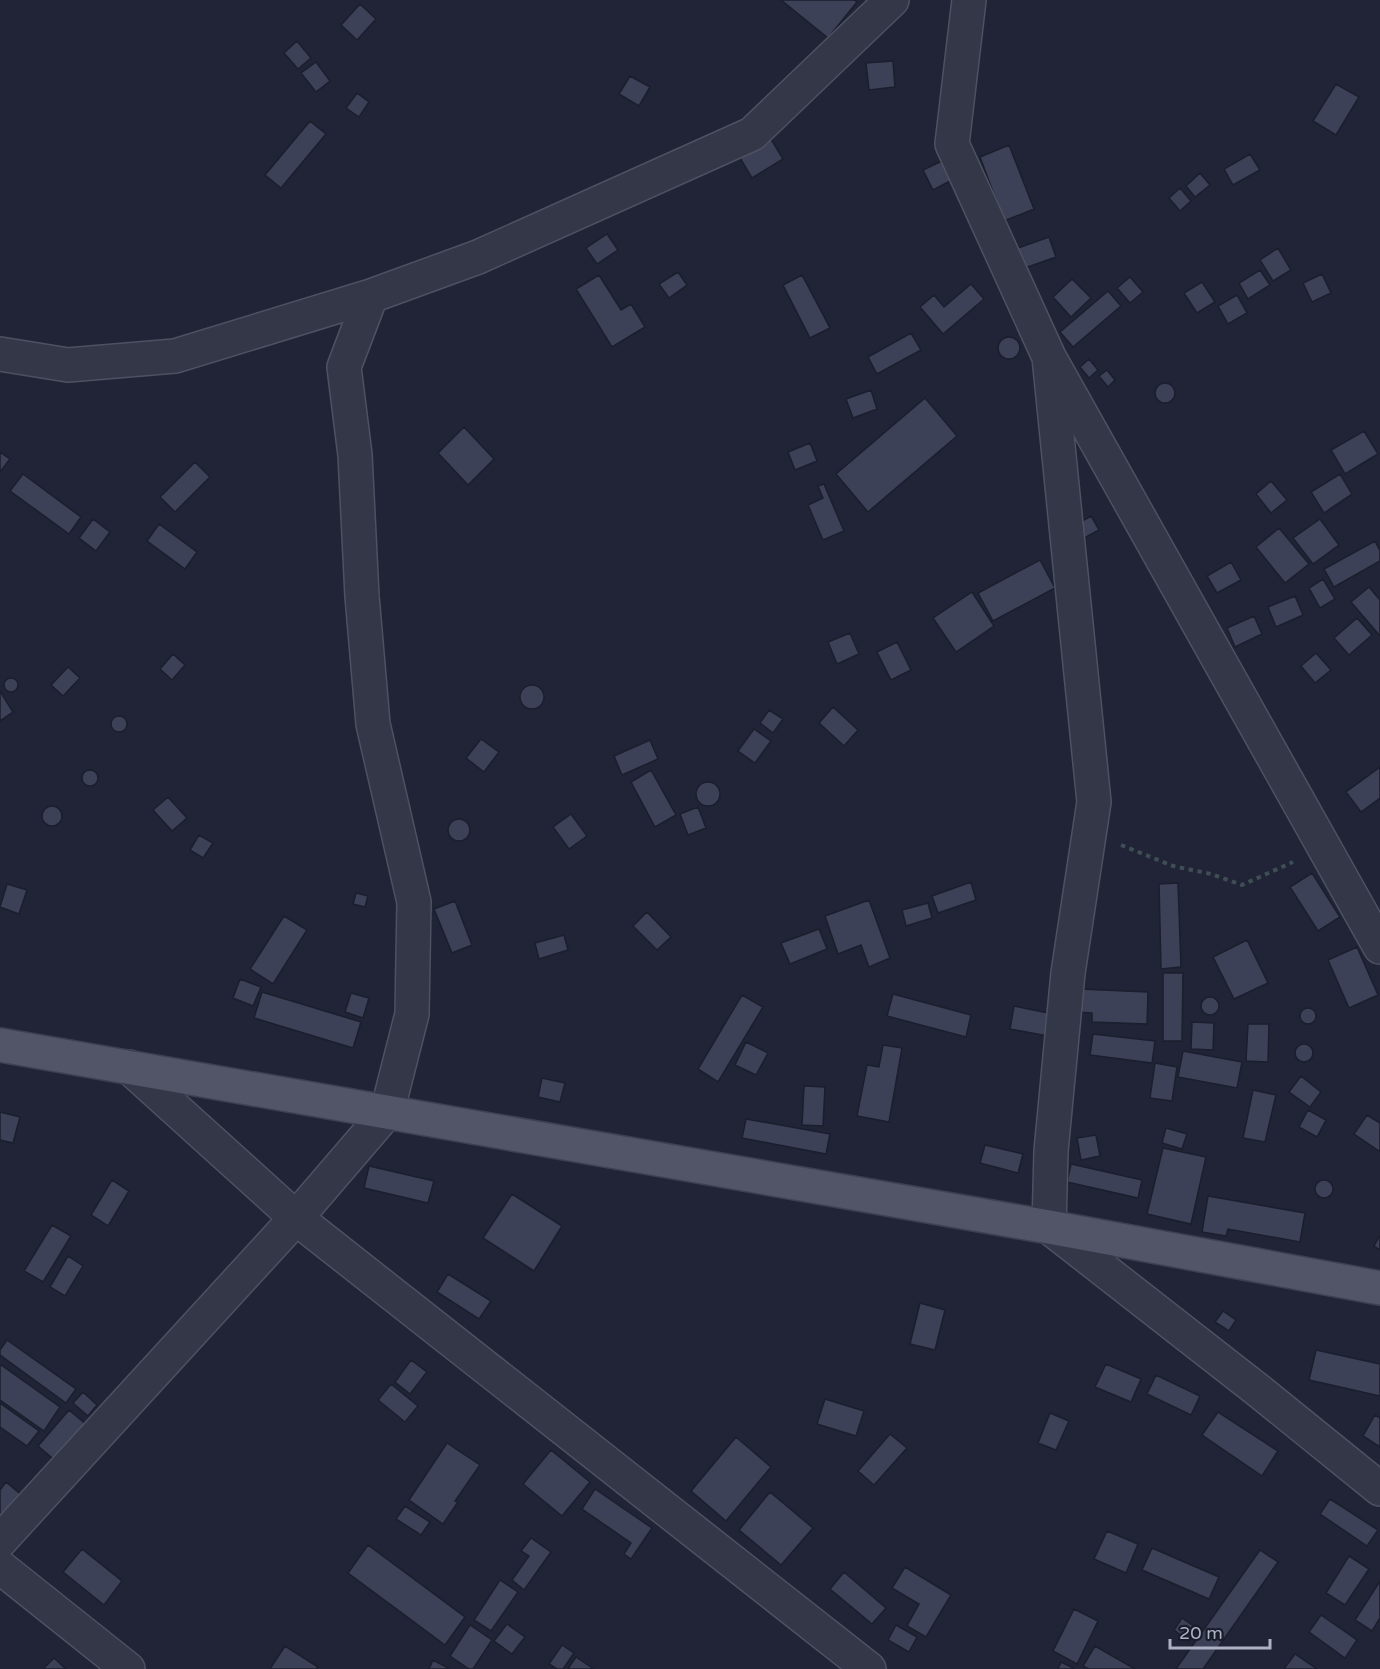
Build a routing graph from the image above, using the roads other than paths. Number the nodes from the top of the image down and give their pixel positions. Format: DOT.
graph roads {
  1 [pos="892,0"];
  2 [pos="969,0"];
  3 [pos="371,296"];
  4 [pos="0,354"];
  5 [pos="1049,357"];
  6 [pos="1380,947"];
  7 [pos="0,1045"];
  8 [pos="129,1067"];
  9 [pos="387,1112"];
  10 [pos="296,1218"];
  11 [pos="1049,1227"];
  12 [pos="1380,1288"];
  13 [pos="1380,1489"];
  14 [pos="0,1540"];
  15 [pos="0,1567"];
  16 [pos="128,1669"];
  17 [pos="869,1669"];
  1 -- 3 [label="street"];
  2 -- 5 [label="street"];
  3 -- 4 [label="street"];
  3 -- 9 [label="street"];
  5 -- 6 [label="street"];
  5 -- 11 [label="street"];
  7 -- 8 [label="main road"];
  8 -- 9 [label="main road"];
  8 -- 10 [label="street"];
  9 -- 10 [label="street"];
  9 -- 11 [label="main road"];
  10 -- 14 [label="street"];
  10 -- 17 [label="street"];
  11 -- 12 [label="main road"];
  11 -- 13 [label="street"];
  15 -- 16 [label="street"];
}
